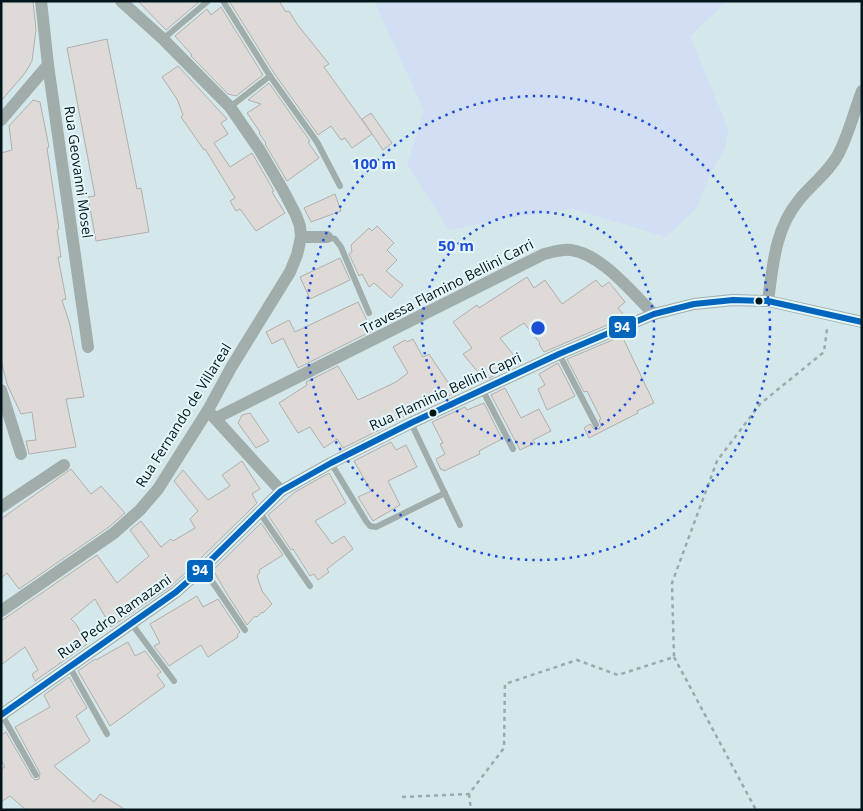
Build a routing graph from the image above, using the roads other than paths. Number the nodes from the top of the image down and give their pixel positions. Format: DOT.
graph roads {
  1 [pos="41,1"];
  2 [pos="121,1"];
  3 [pos="208,1"];
  4 [pos="223,1"];
  5 [pos="163,39"];
  6 [pos="48,65"];
  7 [pos="270,76"];
  8 [pos="862,91"];
  9 [pos="230,107"];
  10 [pos="1,120"];
  11 [pos="340,186"];
  12 [pos="301,237"];
  13 [pos="327,237"];
  14 [pos="768,301"];
  15 [pos="369,313"];
  16 [pos="654,314"];
  17 [pos="862,322"];
  18 [pos="88,347"];
  19 [pos="559,354"];
  20 [pos="482,389"];
  21 [pos="1,390"];
  22 [pos="212,414"];
  23 [pos="411,423"];
  24 [pos="596,425"];
  25 [pos="513,449"];
  26 [pos="21,454"];
  27 [pos="331,462"];
  28 [pos="64,465"];
  29 [pos="281,491"];
  30 [pos="445,493"];
  31 [pos="1,507"];
  32 [pos="260,512"];
  33 [pos="460,525"];
  34 [pos="203,568"];
  35 [pos="310,586"];
  36 [pos="1,611"];
  37 [pos="131,623"];
  38 [pos="245,630"];
  39 [pos="69,666"];
  40 [pos="174,681"];
  41 [pos="2,715"];
  42 [pos="107,734"];
  43 [pos="36,775"];
  1 -- 6 [label="street, Rua Geovanni Mosel"];
  2 -- 5 [label="street"];
  3 -- 5 [label="lane"];
  4 -- 7 [label="lane"];
  5 -- 9 [label="street"];
  6 -- 10 [label="street"];
  6 -- 18 [label="street, Rua Geovanni Mosel"];
  7 -- 9 [label="lane"];
  7 -- 11 [label="lane"];
  8 -- 14 [label="street"];
  9 -- 12 [label="street"];
  12 -- 13 [label="street"];
  12 -- 22 [label="street, Rua Fernando de Villareal"];
  13 -- 15 [label="lane"];
  14 -- 16 [label="street"];
  14 -- 17 [label="street"];
  16 -- 19 [label="street, Rua Flaminio Bellini Capri"];
  16 -- 22 [label="street, Travessa Flamino Bellini Carri"];
  19 -- 20 [label="street, Rua Flaminio Bellini Capri"];
  19 -- 24 [label="lane"];
  20 -- 23 [label="street, Rua Flaminio Bellini Capri"];
  20 -- 25 [label="lane"];
  21 -- 26 [label="street"];
  22 -- 29 [label="street"];
  22 -- 36 [label="street, Rua Fernando de Villareal"];
  23 -- 27 [label="street, Rua Flaminio Bellini Capri"];
  23 -- 30 [label="lane"];
  27 -- 29 [label="street, Rua Flaminio Bellini Capri"];
  27 -- 30 [label="lane"];
  28 -- 31 [label="street"];
  29 -- 32 [label="street, Rua Pedro Ramazani"];
  30 -- 33 [label="lane"];
  32 -- 34 [label="street, Rua Pedro Ramazani"];
  32 -- 35 [label="lane"];
  34 -- 37 [label="street, Rua Pedro Ramazani"];
  34 -- 38 [label="lane"];
  37 -- 39 [label="street, Rua Pedro Ramazani"];
  37 -- 40 [label="lane"];
  39 -- 41 [label="street, Rua Pedro Ramazani"];
  39 -- 42 [label="lane"];
  41 -- 43 [label="lane"];
}
